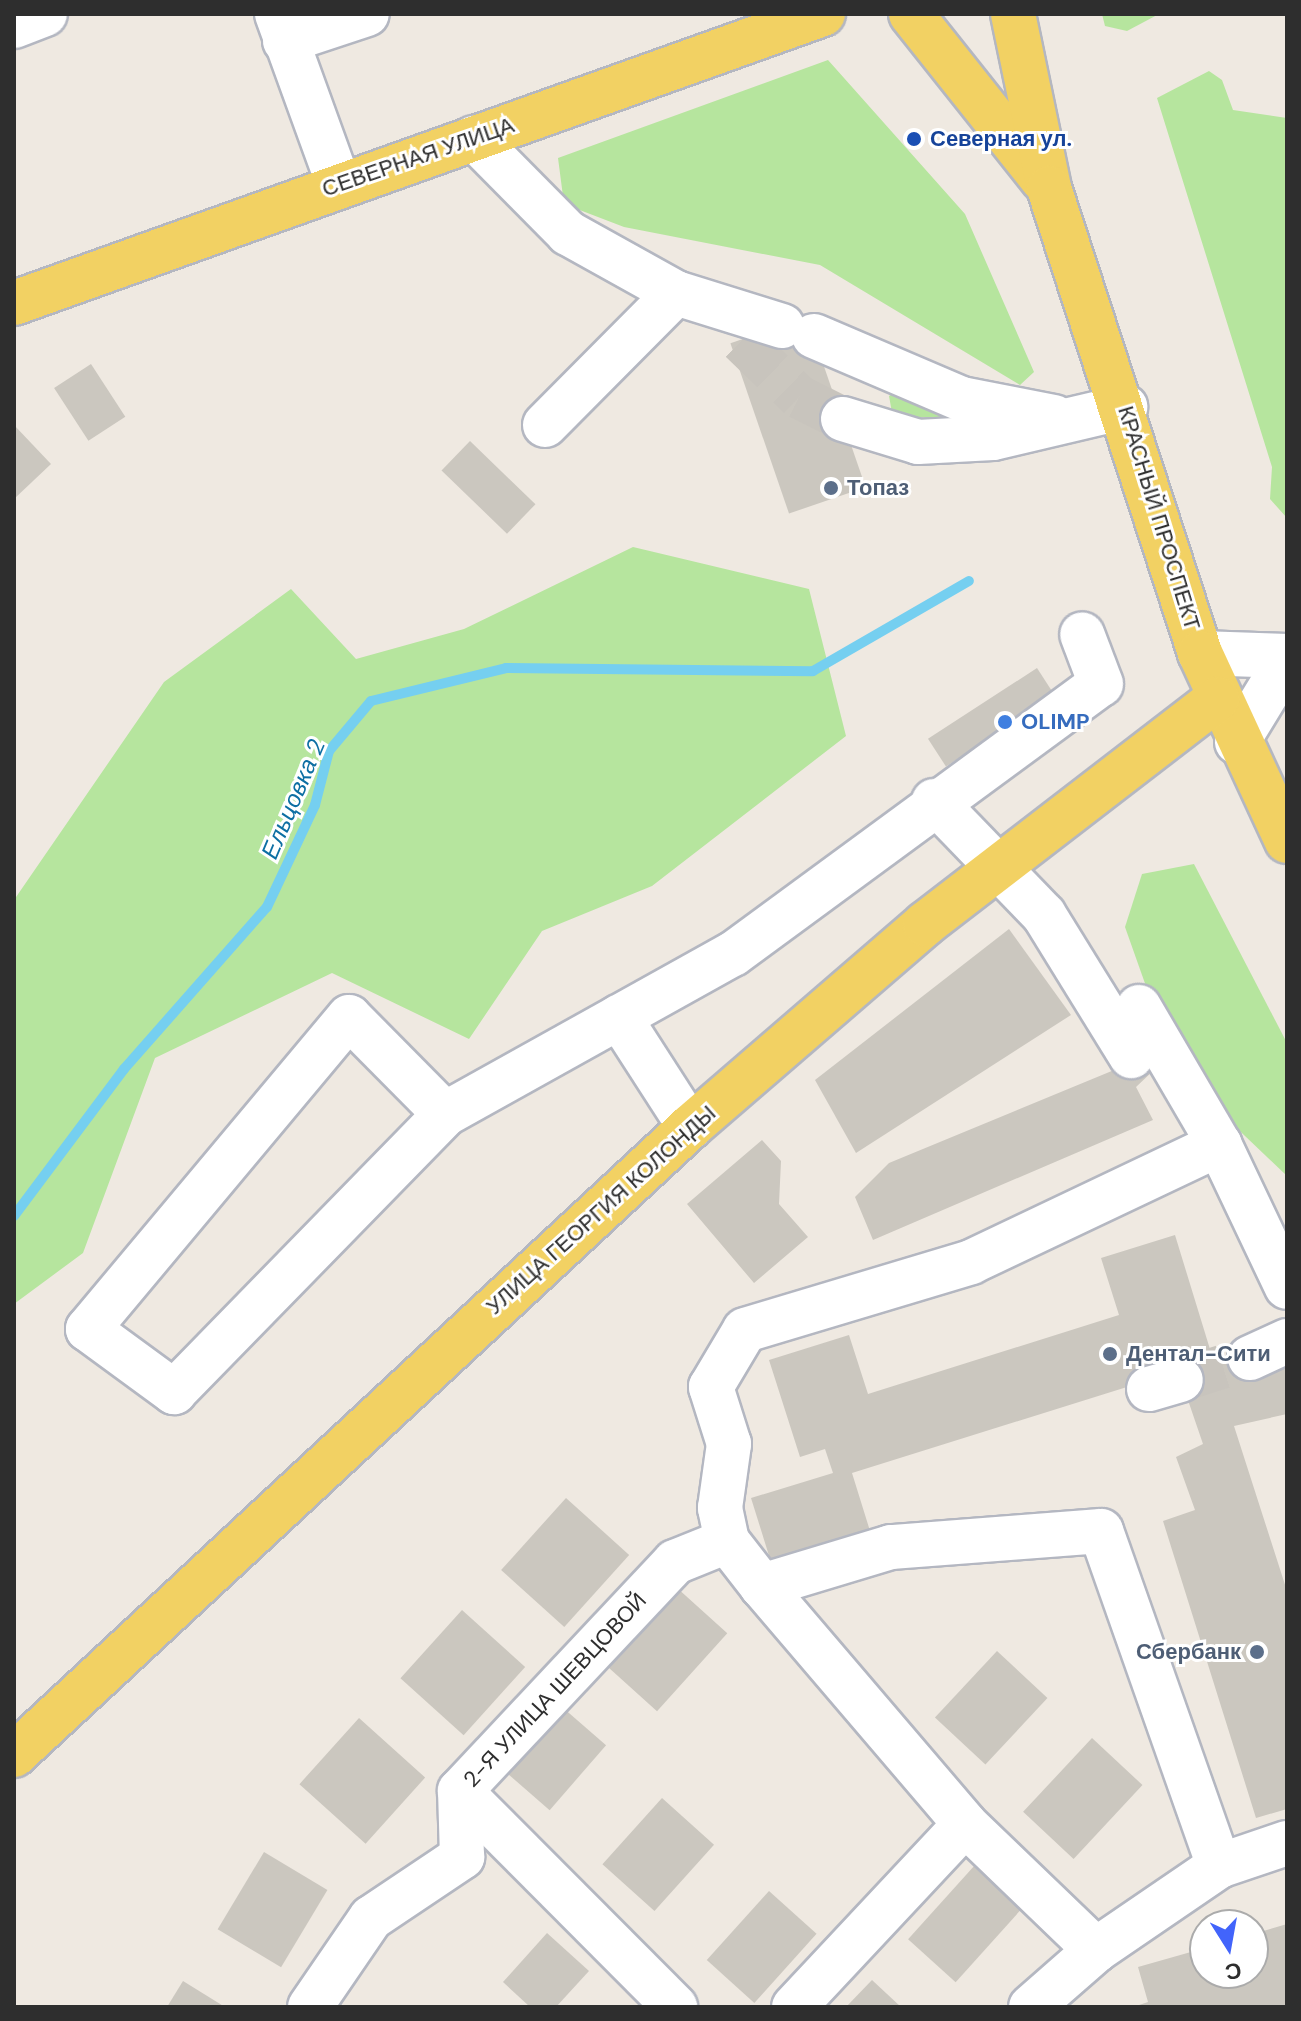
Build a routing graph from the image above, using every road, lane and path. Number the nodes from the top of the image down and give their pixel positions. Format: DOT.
graph roads {
  1 [pos="45,14"];
  2 [pos="367,14"];
  3 [pos="823,14"];
  4 [pos="911,14"];
  5 [pos="1013,14"];
  6 [pos="14,26"];
  7 [pos="281,28"];
  8 [pos="474,138"];
  9 [pos="339,185"];
  10 [pos="1049,188"];
  11 [pos="688,297"];
  12 [pos="14,303"];
  13 [pos="813,335"];
  14 [pos="741,341"];
  15 [pos="1125,407"];
  16 [pos="1064,419"];
  17 [pos="545,425"];
  18 [pos="1082,634"];
  19 [pos="1200,653"];
  20 [pos="1287,658"];
  21 [pos="1217,699"];
  22 [pos="1237,742"];
  23 [pos="934,801"];
  24 [pos="1287,841"];
  25 [pos="998,865"];
  26 [pos="1139,1007"];
  27 [pos="619,1017"];
  28 [pos="1148,1055"];
  29 [pos="445,1114"];
  30 [pos="690,1127"];
  31 [pos="1219,1144"];
  32 [pos="1287,1287"];
  33 [pos="727,1541"];
  34 [pos="762,1586"];
  35 [pos="14,1755"];
  36 [pos="460,1791"];
  37 [pos="965,1824"];
  38 [pos="1287,1843"];
  39 [pos="1219,1866"];
  40 [pos="1096,1950"];
  41 [pos="310,2007"];
  42 [pos="675,2007"];
  43 [pos="794,2007"];
  44 [pos="1031,2007"];
  1 -- 6 [label="street"];
  2 -- 7 [label="street"];
  3 -- 8 [label="main road, СЕВЕРНАЯ УЛИЦА"];
  4 -- 10 [label="main road, КРАСНЫЙ ПРОСПЕКТ"];
  5 -- 10 [label="main road, КРАСНЫЙ ПРОСПЕКТ"];
  7 -- 9 [label="street"];
  8 -- 9 [label="main road, СЕВЕРНАЯ УЛИЦА"];
  8 -- 11 [label="street"];
  9 -- 12 [label="main road, СЕВЕРНАЯ УЛИЦА"];
  10 -- 15 [label="main road, КРАСНЫЙ ПРОСПЕКТ"];
  11 -- 13 [label="street"];
  11 -- 14 [label="street"];
  11 -- 17 [label="street"];
  13 -- 16 [label="street"];
  13 -- 16 [label="street"];
  15 -- 16 [label="street"];
  15 -- 19 [label="main road, КРАСНЫЙ ПРОСПЕКТ"];
  18 -- 23 [label="street"];
  19 -- 20 [label="street"];
  19 -- 21 [label="main road, КРАСНЫЙ ПРОСПЕКТ"];
  20 -- 22 [label="street"];
  21 -- 22 [label="main road, КРАСНЫЙ ПРОСПЕКТ"];
  21 -- 25 [label="main road, УЛИЦА ГЕОРГИЯ КОЛОНДЫ"];
  22 -- 24 [label="main road, КРАСНЫЙ ПРОСПЕКТ"];
  23 -- 25 [label="street"];
  23 -- 27 [label="street"];
  25 -- 28 [label="street"];
  25 -- 30 [label="main road, УЛИЦА ГЕОРГИЯ КОЛОНДЫ"];
  26 -- 28 [label="street"];
  27 -- 29 [label="street"];
  27 -- 30 [label="street"];
  28 -- 31 [label="street"];
  29 -- 29 [label="street"];
  30 -- 35 [label="main road, УЛИЦА ГЕОРГИЯ КОЛОНДЫ"];
  31 -- 32 [label="street"];
  31 -- 33 [label="street"];
  33 -- 34 [label="street"];
  33 -- 36 [label="street, 2-Я УЛИЦА ШЕВЦОВОЙ"];
  34 -- 37 [label="street"];
  34 -- 39 [label="street"];
  36 -- 41 [label="street, 2-Я УЛИЦА ШЕВЦОВОЙ"];
  36 -- 42 [label="street"];
  37 -- 40 [label="street"];
  37 -- 43 [label="street"];
  38 -- 39 [label="street"];
  39 -- 40 [label="street"];
  40 -- 44 [label="street"];
}
